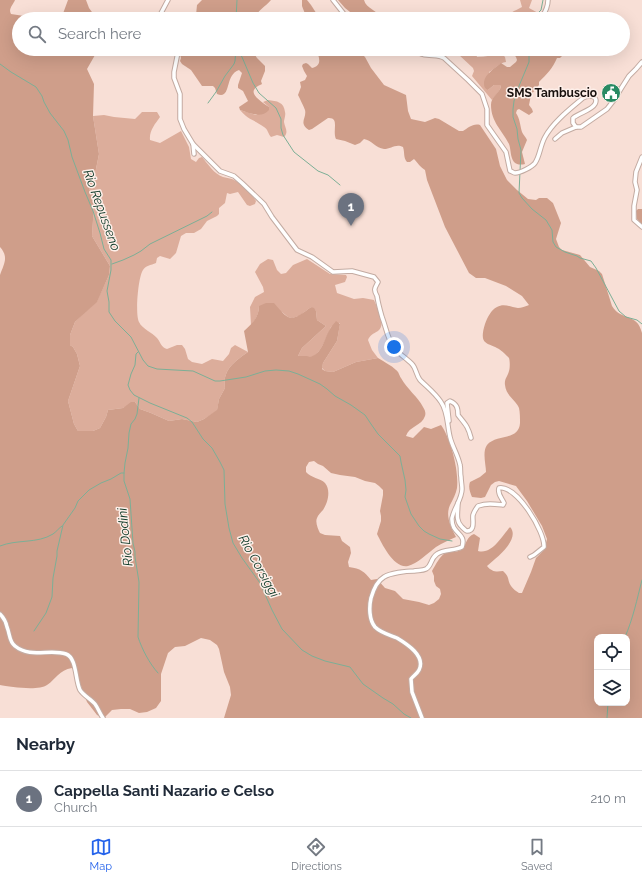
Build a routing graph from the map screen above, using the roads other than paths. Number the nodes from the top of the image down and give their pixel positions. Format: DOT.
graph roads {
  1 [pos="168,0"];
  2 [pos="333,0"];
  3 [pos="548,0"];
  4 [pos="162,12"];
  5 [pos="342,12"];
  6 [pos="546,12"];
  7 [pos="177,56"];
  8 [pos="440,56"];
  9 [pos="642,62"];
  10 [pos="576,127"];
  11 [pos="555,139"];
  12 [pos="193,144"];
  13 [pos="194,154"];
  14 [pos="642,157"];
  15 [pos="642,227"];
  16 [pos="448,426"];
  17 [pos="471,438"];
  18 [pos="459,501"];
  19 [pos="530,557"];
  20 [pos="0,614"];
  21 [pos="103,718"];
  22 [pos="422,718"];
  1 -- 4 [label="street"];
  2 -- 5 [label="street"];
  3 -- 6 [label="street"];
  7 -- 12 [label="street"];
  8 -- 10 [label="street"];
  9 -- 10 [label="street"];
  10 -- 11 [label="street"];
  12 -- 13 [label="street"];
  12 -- 16 [label="street"];
  14 -- 15 [label="street"];
  16 -- 17 [label="street"];
  16 -- 18 [label="street"];
  18 -- 19 [label="street"];
  18 -- 22 [label="street"];
  20 -- 21 [label="street"];
}
